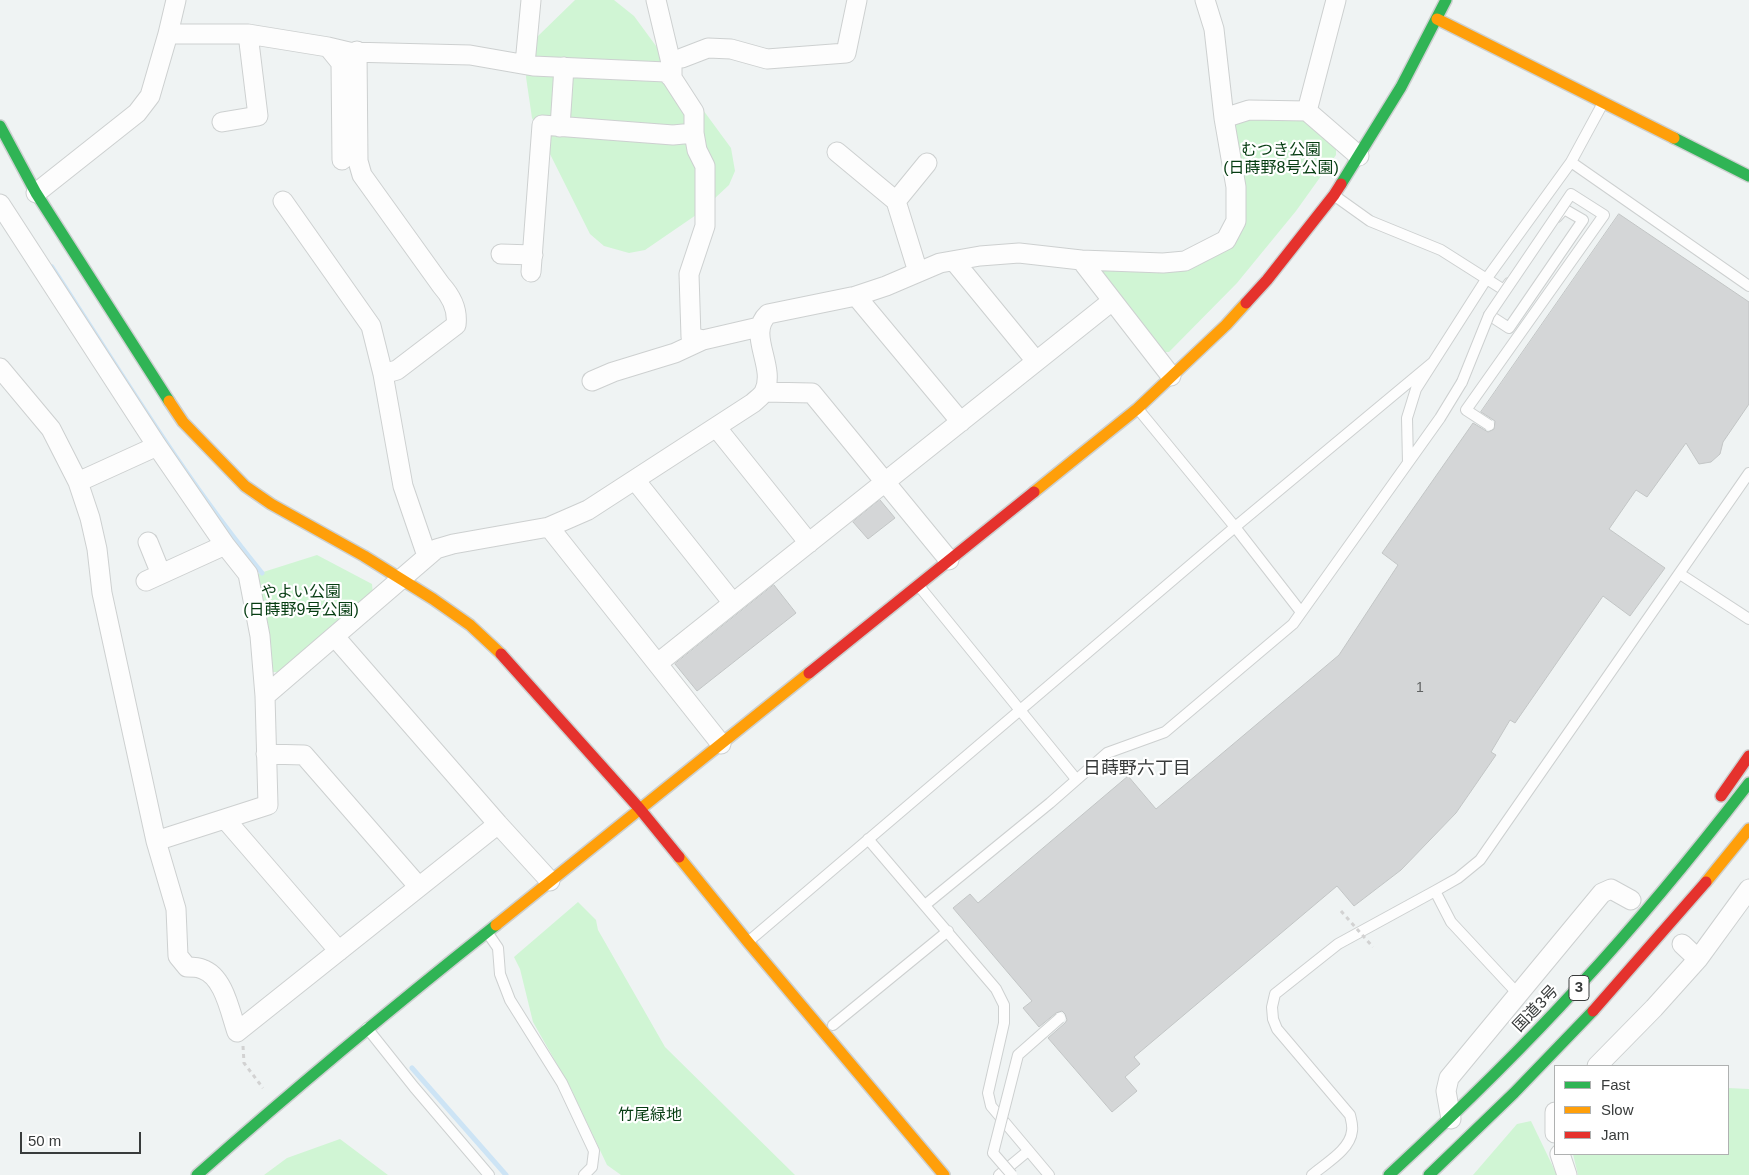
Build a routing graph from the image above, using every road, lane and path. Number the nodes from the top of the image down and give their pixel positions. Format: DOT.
graph roads {
  1 [pos="176,0"];
  2 [pos="531,0"];
  3 [pos="656,0"];
  4 [pos="857,0"];
  5 [pos="1205,0"];
  6 [pos="1336,0"];
  7 [pos="1446,0"];
  8 [pos="1438,19"];
  9 [pos="168,34"];
  10 [pos="248,34"];
  11 [pos="328,47"];
  12 [pos="357,51"];
  13 [pos="682,58"];
  14 [pos="525,64"];
  15 [pos="564,67"];
  16 [pos="672,78"];
  17 [pos="1603,102"];
  18 [pos="1307,111"];
  19 [pos="1224,118"];
  20 [pos="222,122"];
  21 [pos="0,126"];
  22 [pos="560,127"];
  23 [pos="694,133"];
  24 [pos="837,152"];
  25 [pos="1359,156"];
  26 [pos="342,160"];
  27 [pos="1571,162"];
  28 [pos="927,163"];
  29 [pos="1749,176"];
  30 [pos="36,192"];
  31 [pos="1334,195"];
  32 [pos="896,201"];
  33 [pos="283,202"];
  34 [pos="2,211"];
  35 [pos="501,254"];
  36 [pos="1081,260"];
  37 [pos="954,261"];
  38 [pos="918,272"];
  39 [pos="1487,278"];
  40 [pos="1749,286"];
  41 [pos="856,296"];
  42 [pos="1112,301"];
  43 [pos="1488,314"];
  44 [pos="759,327"];
  45 [pos="703,340"];
  46 [pos="1036,362"];
  47 [pos="1432,363"];
  48 [pos="0,368"];
  49 [pos="383,374"];
  50 [pos="1171,376"];
  51 [pos="592,381"];
  52 [pos="764,392"];
  53 [pos="1137,409"];
  54 [pos="961,422"];
  55 [pos="1489,425"];
  56 [pos="716,426"];
  57 [pos="157,446"];
  58 [pos="1408,463"];
  59 [pos="1749,473"];
  60 [pos="635,480"];
  61 [pos="78,482"];
  62 [pos="884,482"];
  63 [pos="549,527"];
  64 [pos="1235,527"];
  65 [pos="148,542"];
  66 [pos="809,543"];
  67 [pos="225,545"];
  68 [pos="427,556"];
  69 [pos="949,560"];
  70 [pos="1680,574"];
  71 [pos="402,579"];
  72 [pos="918,585"];
  73 [pos="733,603"];
  74 [pos="1301,612"];
  75 [pos="1749,619"];
  76 [pos="335,637"];
  77 [pos="658,663"];
  78 [pos="265,696"];
  79 [pos="1020,710"];
  80 [pos="721,744"];
  81 [pos="266,754"];
  82 [pos="1749,756"];
  83 [pos="1076,779"];
  84 [pos="1749,783"];
  85 [pos="639,808"];
  86 [pos="225,819"];
  87 [pos="498,824"];
  88 [pos="1749,829"];
  89 [pos="868,839"];
  90 [pos="1706,840"];
  91 [pos="156,841"];
  92 [pos="550,881"];
  93 [pos="418,887"];
  94 [pos="1749,889"];
  95 [pos="1435,891"];
  96 [pos="1631,900"];
  97 [pos="925,905"];
  98 [pos="1341,911"];
  99 [pos="487,932"];
  100 [pos="948,932"];
  101 [pos="752,938"];
  102 [pos="1682,944"];
  103 [pos="1373,948"];
  104 [pos="339,951"];
  105 [pos="1698,959"];
  106 [pos="1518,994"];
  107 [pos="1060,1018"];
  108 [pos="833,1025"];
  109 [pos="367,1028"];
  110 [pos="237,1032"];
  111 [pos="1598,1065"];
  112 [pos="884,1085"];
  113 [pos="276,1105"];
  114 [pos="1451,1119"];
  115 [pos="1028,1151"];
  116 [pos="1560,1155"];
  117 [pos="197,1175"];
  118 [pos="489,1175"];
  119 [pos="584,1175"];
  120 [pos="944,1175"];
  121 [pos="999,1175"];
  122 [pos="1012,1175"];
  123 [pos="1049,1175"];
  124 [pos="1312,1175"];
  125 [pos="1389,1175"];
  126 [pos="1429,1175"];
  127 [pos="1567,1175"];
  1 -- 9 [label="street"];
  2 -- 14 [label="street"];
  3 -- 16 [label="street"];
  4 -- 13 [label="street"];
  5 -- 19 [label="street"];
  6 -- 18 [label="street"];
  7 -- 8 [label="main road"];
  8 -- 17 [label="main road"];
  8 -- 25 [label="main road"];
  9 -- 10 [label="street"];
  9 -- 30 [label="street"];
  10 -- 11 [label="street"];
  10 -- 20 [label="street"];
  11 -- 12 [label="street"];
  11 -- 26 [label="street"];
  12 -- 14 [label="street"];
  12 -- 49 [label="street"];
  14 -- 15 [label="street"];
  15 -- 16 [label="street"];
  15 -- 22 [label="street"];
  16 -- 23 [label="street"];
  17 -- 27 [label="lane"];
  17 -- 29 [label="main road"];
  18 -- 19 [label="street"];
  18 -- 25 [label="street"];
  19 -- 36 [label="street"];
  21 -- 30 [label="main road"];
  22 -- 23 [label="street"];
  22 -- 35 [label="street"];
  23 -- 45 [label="street"];
  24 -- 32 [label="street"];
  25 -- 31 [label="main road"];
  27 -- 39 [label="lane"];
  27 -- 40 [label="lane"];
  28 -- 32 [label="street"];
  30 -- 71 [label="main road"];
  31 -- 39 [label="lane"];
  31 -- 50 [label="main road"];
  32 -- 38 [label="street"];
  33 -- 49 [label="street"];
  34 -- 57 [label="street"];
  36 -- 37 [label="street"];
  36 -- 42 [label="street"];
  37 -- 38 [label="street"];
  37 -- 46 [label="street"];
  38 -- 41 [label="street"];
  39 -- 43 [label="lane"];
  39 -- 47 [label="lane"];
  41 -- 44 [label="street"];
  41 -- 54 [label="street"];
  42 -- 46 [label="street"];
  42 -- 50 [label="street"];
  43 -- 55 [label="lane, bridge"];
  43 -- 58 [label="lane, bridge"];
  44 -- 45 [label="street"];
  44 -- 52 [label="street"];
  45 -- 51 [label="street"];
  46 -- 54 [label="street"];
  47 -- 58 [label="lane"];
  47 -- 64 [label="lane"];
  48 -- 61 [label="street"];
  49 -- 68 [label="street"];
  50 -- 53 [label="main road"];
  52 -- 56 [label="street"];
  52 -- 62 [label="street"];
  53 -- 64 [label="lane"];
  53 -- 69 [label="main road"];
  54 -- 62 [label="street"];
  56 -- 60 [label="street"];
  56 -- 66 [label="street"];
  57 -- 61 [label="street"];
  57 -- 67 [label="street"];
  58 -- 74 [label="lane"];
  59 -- 70 [label="lane"];
  60 -- 63 [label="street"];
  60 -- 73 [label="street"];
  61 -- 91 [label="street"];
  62 -- 66 [label="street"];
  62 -- 69 [label="street"];
  63 -- 68 [label="street"];
  63 -- 77 [label="street"];
  64 -- 74 [label="lane"];
  64 -- 79 [label="lane"];
  65 -- 67 [label="street"];
  66 -- 73 [label="street"];
  67 -- 78 [label="street"];
  68 -- 71 [label="street"];
  69 -- 72 [label="main road"];
  70 -- 75 [label="lane"];
  70 -- 95 [label="lane"];
  71 -- 76 [label="street"];
  71 -- 85 [label="main road"];
  72 -- 79 [label="lane"];
  72 -- 80 [label="main road"];
  73 -- 77 [label="street"];
  74 -- 83 [label="lane"];
  76 -- 78 [label="street"];
  76 -- 87 [label="street"];
  77 -- 80 [label="street"];
  78 -- 81 [label="street"];
  79 -- 83 [label="lane"];
  79 -- 89 [label="lane"];
  80 -- 85 [label="main road"];
  81 -- 86 [label="street"];
  81 -- 93 [label="street"];
  82 -- 90 [label="main road"];
  83 -- 97 [label="lane"];
  84 -- 90 [label="main road, 国道3号 / 3"];
  85 -- 92 [label="main road"];
  85 -- 101 [label="main road"];
  86 -- 91 [label="street"];
  86 -- 104 [label="street"];
  87 -- 92 [label="street"];
  87 -- 93 [label="street"];
  88 -- 126 [label="main road, 3"];
  89 -- 97 [label="lane"];
  89 -- 101 [label="lane"];
  90 -- 114 [label="main road, 国道3号 / 3"];
  91 -- 110 [label="street"];
  92 -- 99 [label="main road"];
  93 -- 104 [label="street"];
  94 -- 105 [label="street"];
  95 -- 106 [label="lane"];
  95 -- 124 [label="lane"];
  96 -- 106 [label="street"];
  97 -- 100 [label="lane"];
  98 -- 103 [label="path, bridge"];
  99 -- 109 [label="main road"];
  99 -- 119 [label="lane"];
  100 -- 108 [label="lane"];
  100 -- 115 [label="lane"];
  101 -- 108 [label="main road"];
  101 -- 120 [label="main road"];
  102 -- 105 [label="street"];
  104 -- 110 [label="street"];
  105 -- 111 [label="street"];
  106 -- 114 [label="street"];
  107 -- 122 [label="lane, bridge"];
  108 -- 112 [label="main road"];
  109 -- 113 [label="main road"];
  109 -- 118 [label="lane"];
  110 -- 113 [label="path"];
  113 -- 117 [label="main road"];
  114 -- 125 [label="main road, 国道3号 / 3"];
  115 -- 121 [label="lane"];
  115 -- 123 [label="lane"];
  116 -- 127 [label="street"];
}
